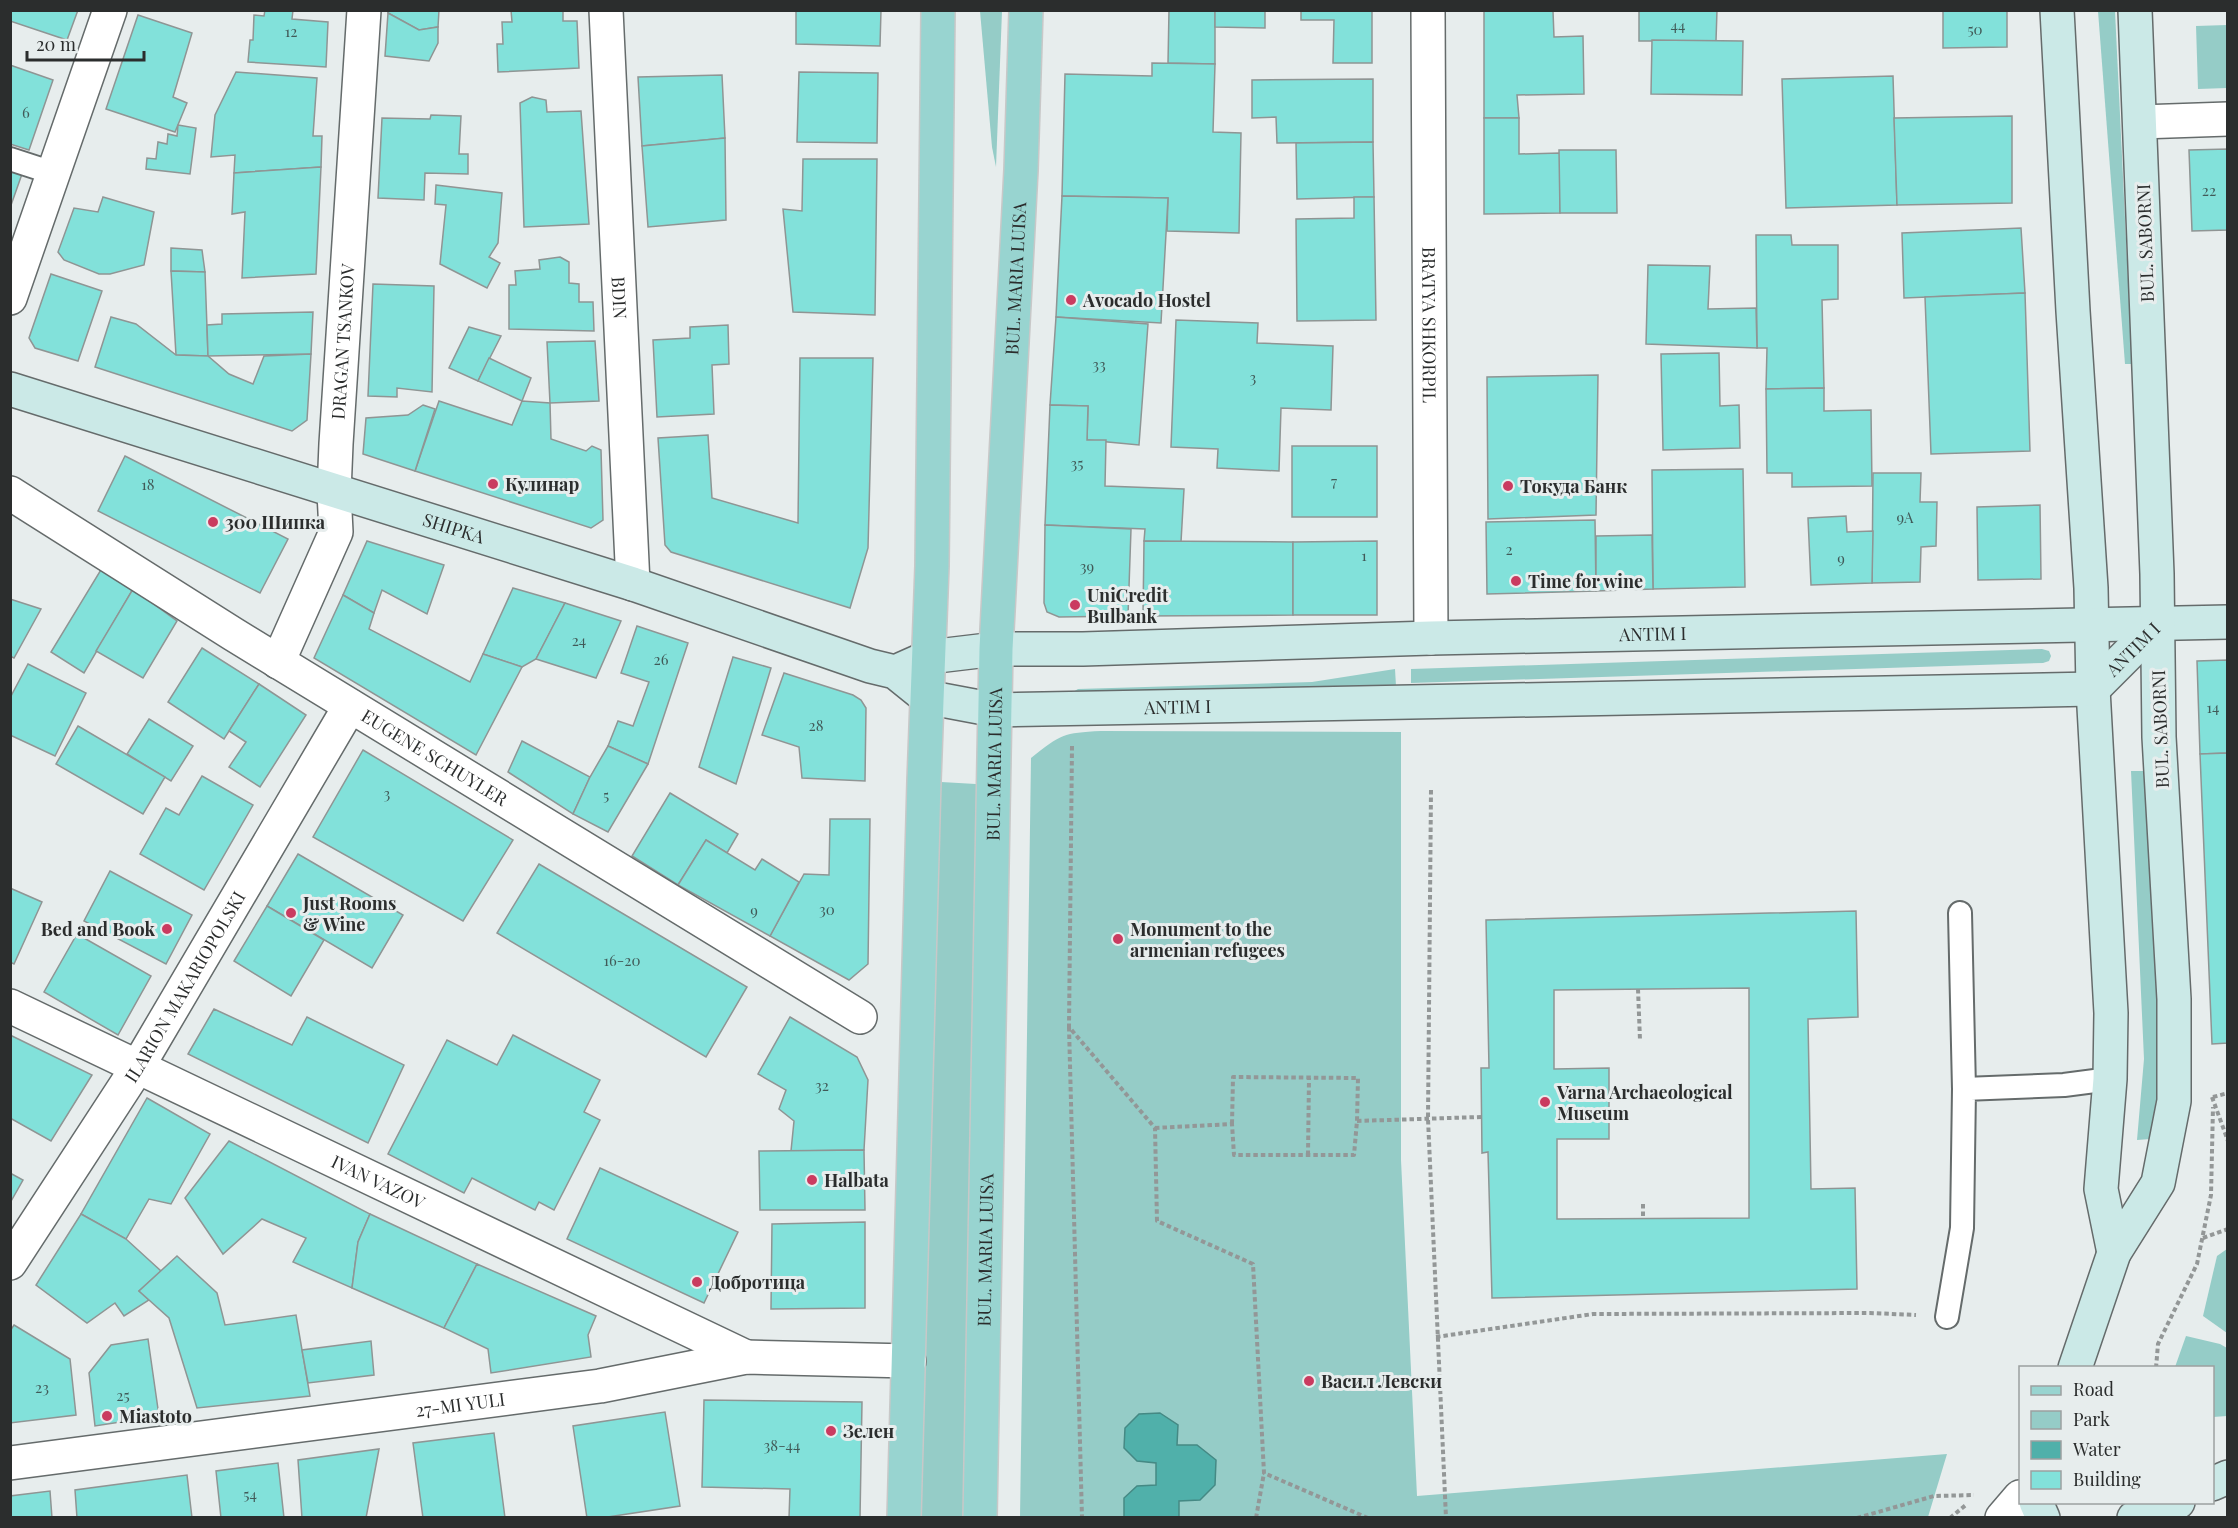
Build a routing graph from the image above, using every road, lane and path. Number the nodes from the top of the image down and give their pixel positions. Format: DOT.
graph roads {
  1 [pos="110,10"];
  2 [pos="364,10"];
  3 [pos="606,10"];
  4 [pos="938,10"];
  5 [pos="1026,10"];
  6 [pos="1428,10"];
  7 [pos="2057,10"];
  8 [pos="2135,10"];
  9 [pos="2228,119"];
  10 [pos="2140,122"];
  11 [pos="10,159"];
  12 [pos="52,173"];
  13 [pos="10,298"];
  14 [pos="10,389"];
  15 [pos="334,492"];
  16 [pos="10,493"];
  17 [pos="633,584"];
  18 [pos="2228,622"];
  19 [pos="2092,623"];
  20 [pos="2158,624"];
  21 [pos="1431,638"];
  22 [pos="996,649"];
  23 [pos="929,657"];
  24 [pos="278,662"];
  25 [pos="895,672"];
  26 [pos="2093,689"];
  27 [pos="926,697"];
  28 [pos="350,706"];
  29 [pos="1070,708"];
  30 [pos="995,710"];
  31 [pos="1431,790"];
  32 [pos="1960,913"];
  33 [pos="1638,989"];
  34 [pos="10,1006"];
  35 [pos="860,1017"];
  36 [pos="1069,1027"];
  37 [pos="1640,1040"];
  38 [pos="137,1068"];
  39 [pos="1309,1078"];
  40 [pos="2110,1079"];
  41 [pos="1964,1089"];
  42 [pos="2228,1093"];
  43 [pos="2213,1097"];
  44 [pos="1481,1117"];
  45 [pos="1428,1119"];
  46 [pos="1357,1121"];
  47 [pos="1232,1124"];
  48 [pos="1155,1128"];
  49 [pos="2228,1141"];
  50 [pos="1308,1155"];
  51 [pos="1643,1204"];
  52 [pos="1643,1219"];
  53 [pos="2228,1229"];
  54 [pos="2202,1238"];
  55 [pos="2114,1253"];
  56 [pos="10,1263"];
  57 [pos="1947,1317"];
  58 [pos="2090,1324"];
  59 [pos="1436,1337"];
  60 [pos="746,1357"];
  61 [pos="909,1361"];
  62 [pos="2076,1366"];
  63 [pos="2098,1366"];
  64 [pos="2156,1366"];
  65 [pos="10,1463"];
  66 [pos="1264,1473"];
  67 [pos="1979,1495"];
  68 [pos="2019,1498"];
  69 [pos="2036,1504"];
  70 [pos="2175,1504"];
  71 [pos="904,1518"];
  72 [pos="980,1518"];
  73 [pos="1082,1518"];
  74 [pos="1256,1518"];
  75 [pos="1368,1518"];
  76 [pos="1446,1518"];
  77 [pos="1857,1518"];
  78 [pos="2002,1518"];
  79 [pos="2043,1518"];
  80 [pos="2134,1518"];
  1 -- 12 [label="street"];
  2 -- 15 [label="street, DRAGAN TSANKOV"];
  3 -- 17 [label="street, BDIN"];
  4 -- 23 [label="main road"];
  5 -- 22 [label="main road, BUL. MARIA LUISA"];
  6 -- 21 [label="street, BRATYA SHKORPIL"];
  7 -- 19 [label="street"];
  8 -- 10 [label="street, BUL. SABORNI"];
  9 -- 10 [label="street"];
  10 -- 20 [label="street, BUL. SABORNI"];
  11 -- 12 [label="lane"];
  12 -- 13 [label="street"];
  14 -- 15 [label="street, SHIPKA"];
  15 -- 17 [label="street, SHIPKA"];
  15 -- 24 [label="street, DRAGAN TSANKOV"];
  16 -- 24 [label="street, EUGENE SCHUYLER"];
  17 -- 25 [label="street, SHIPKA"];
  18 -- 20 [label="street"];
  19 -- 20 [label="street, ANTIM I"];
  19 -- 21 [label="street, ANTIM I"];
  19 -- 26 [label="street"];
  20 -- 26 [label="street, ANTIM I"];
  20 -- 55 [label="street, BUL. SABORNI"];
  21 -- 22 [label="street, ANTIM I"];
  22 -- 23 [label="street, ANTIM I"];
  22 -- 30 [label="main road, BUL. MARIA LUISA"];
  23 -- 25 [label="street, ANTIM I"];
  23 -- 27 [label="main road"];
  24 -- 28 [label="street, EUGENE SCHUYLER"];
  25 -- 27 [label="street, ANTIM I"];
  26 -- 29 [label="street, ANTIM I"];
  26 -- 40 [label="street"];
  27 -- 30 [label="street, ANTIM I"];
  27 -- 61 [label="main road"];
  28 -- 35 [label="street, EUGENE SCHUYLER"];
  28 -- 38 [label="street, ILARION MAKARIOPOLSKI"];
  29 -- 30 [label="street, ANTIM I"];
  29 -- 36 [label="path"];
  30 -- 72 [label="main road, BUL. MARIA LUISA"];
  31 -- 45 [label="path"];
  32 -- 41 [label="lane"];
  33 -- 37 [label="path"];
  34 -- 38 [label="street, IVAN VAZOV"];
  36 -- 48 [label="path"];
  36 -- 73 [label="path"];
  38 -- 56 [label="street, ILARION MAKARIOPOLSKI"];
  38 -- 60 [label="street, IVAN VAZOV"];
  39 -- 46 [label="path"];
  39 -- 47 [label="path"];
  39 -- 50 [label="path"];
  40 -- 41 [label="lane"];
  40 -- 55 [label="street"];
  41 -- 57 [label="lane"];
  42 -- 43 [label="path"];
  43 -- 49 [label="path"];
  43 -- 54 [label="path"];
  44 -- 45 [label="path"];
  45 -- 46 [label="path"];
  45 -- 59 [label="path"];
  46 -- 50 [label="path"];
  47 -- 48 [label="path"];
  47 -- 50 [label="path"];
  48 -- 66 [label="path"];
  51 -- 52 [label="path"];
  53 -- 54 [label="path"];
  54 -- 64 [label="path"];
  55 -- 58 [label="street, BUL. SABORNI"];
  57 -- 59 [label="path"];
  58 -- 62 [label="street, BUL. SABORNI"];
  58 -- 63 [label="street, BUL. SABORNI"];
  59 -- 76 [label="path"];
  60 -- 61 [label="street, 27-MI YULI"];
  60 -- 65 [label="street, 27-MI YULI"];
  61 -- 71 [label="main road"];
  66 -- 74 [label="path"];
  66 -- 75 [label="path"];
  67 -- 77 [label="path"];
  68 -- 78 [label="street"];
  69 -- 79 [label="street"];
  70 -- 80 [label="street"];
}
